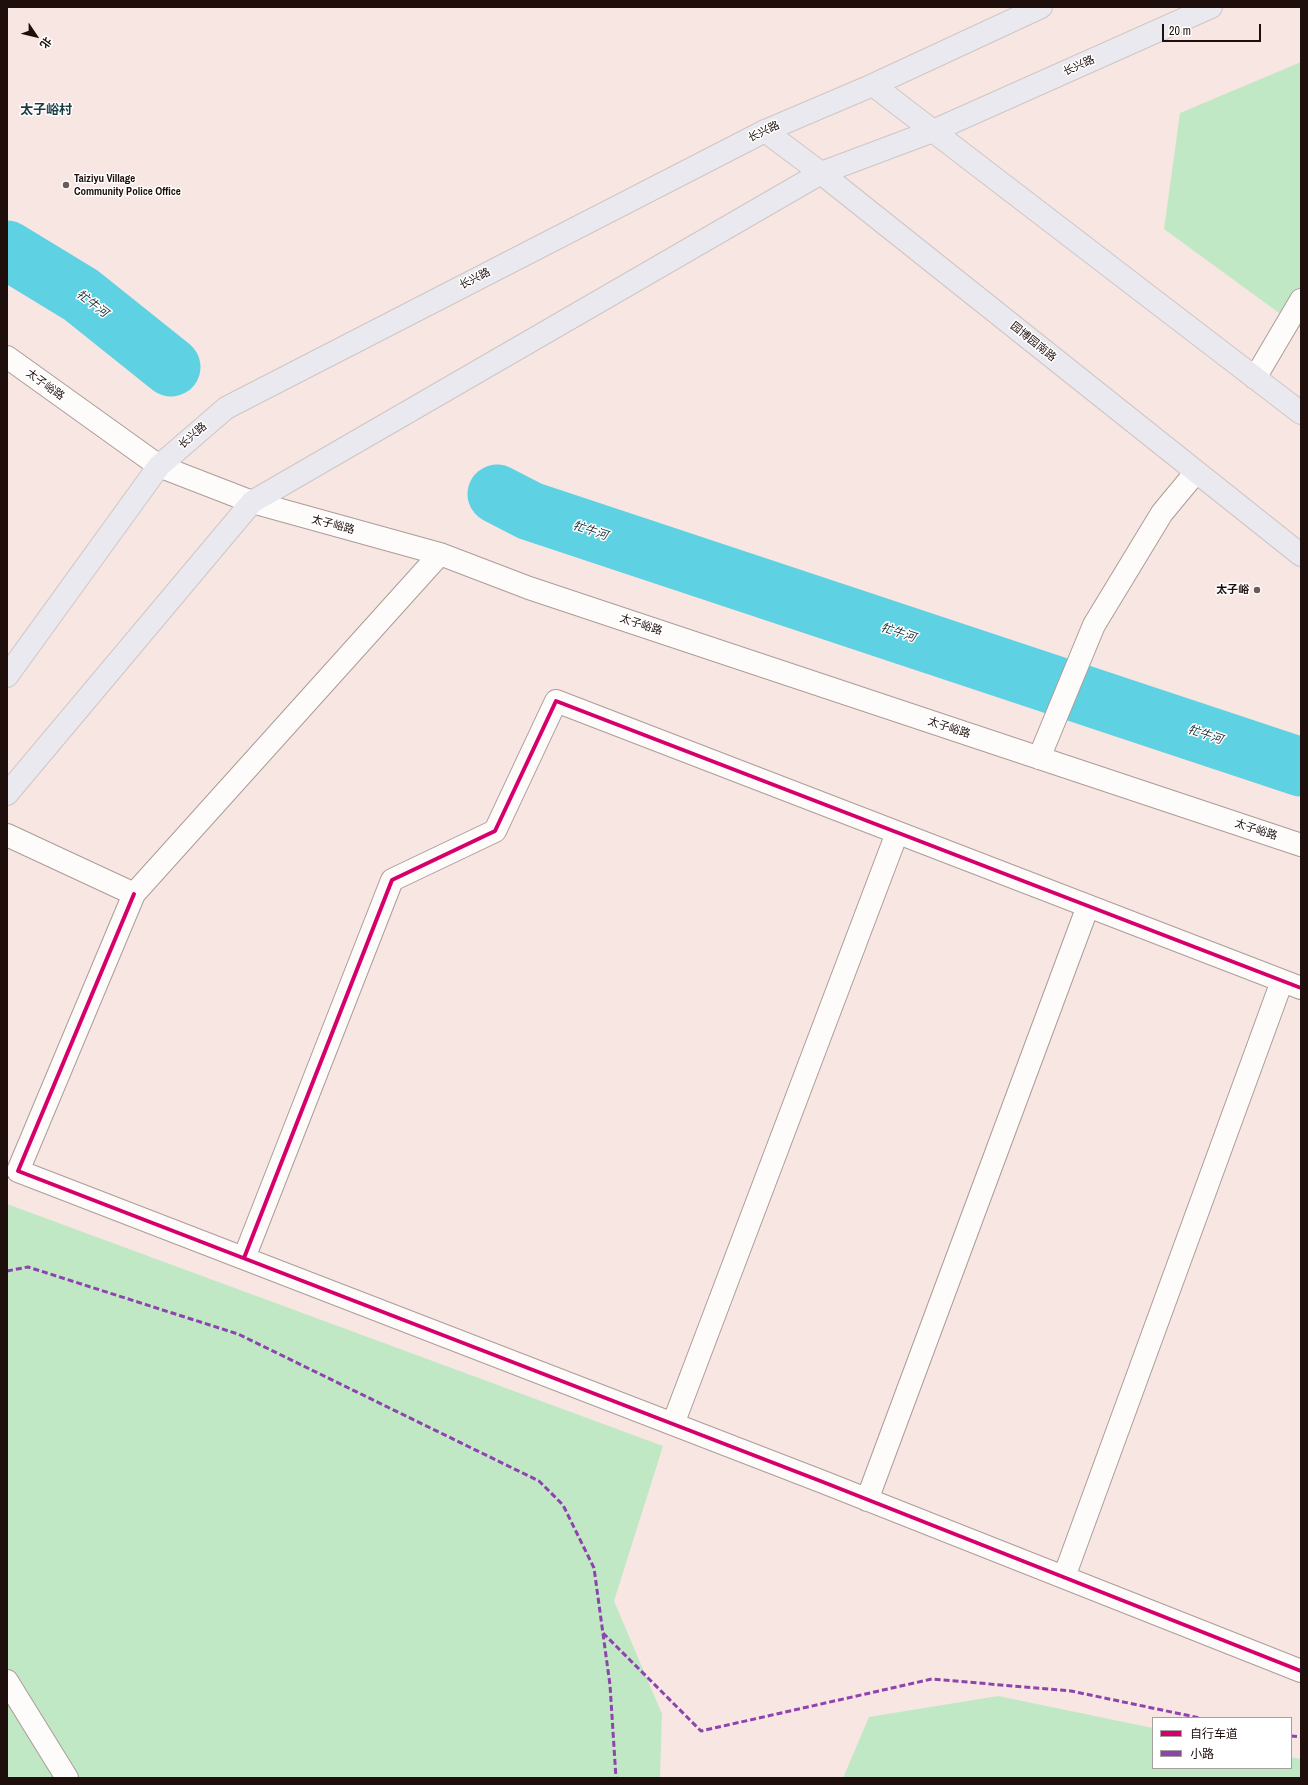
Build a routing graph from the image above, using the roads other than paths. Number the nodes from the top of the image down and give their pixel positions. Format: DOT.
graph roads {
  1 [pos="1041,7"];
  2 [pos="1211,7"];
  3 [pos="873,85"];
  4 [pos="765,131"];
  5 [pos="933,131"];
  6 [pos="822,173"];
  7 [pos="1301,300"];
  8 [pos="7,357"];
  9 [pos="1255,378"];
  10 [pos="1301,413"];
  11 [pos="159,466"];
  12 [pos="1196,472"];
  13 [pos="252,502"];
  14 [pos="440,554"];
  15 [pos="1301,555"];
  16 [pos="7,676"];
  17 [pos="1039,756"];
  18 [pos="7,794"];
  19 [pos="897,833"];
  20 [pos="7,835"];
  21 [pos="1301,845"];
  22 [pos="134,894"];
  23 [pos="1088,906"];
  24 [pos="1292,984"];
  25 [pos="244,1258"];
  26 [pos="673,1424"];
  27 [pos="867,1500"];
  28 [pos="1064,1577"];
  29 [pos="1301,1671"];
  30 [pos="7,1681"];
  31 [pos="67,1778"];
  1 -- 3 [label="main road, 长兴路"];
  2 -- 5 [label="main road, 长兴路"];
  3 -- 4 [label="main road, 长兴路"];
  3 -- 5 [label="main road"];
  4 -- 6 [label="main road, 园博园南路"];
  4 -- 11 [label="main road, 长兴路"];
  5 -- 6 [label="main road, 长兴路"];
  5 -- 9 [label="main road"];
  6 -- 12 [label="main road, 园博园南路"];
  6 -- 13 [label="main road, 长兴路"];
  7 -- 9 [label="street"];
  8 -- 11 [label="street, 太子峪路"];
  9 -- 10 [label="main road"];
  11 -- 13 [label="street, 太子峪路"];
  11 -- 16 [label="main road, 长兴路"];
  12 -- 15 [label="main road, 园博园南路"];
  12 -- 17 [label="street"];
  13 -- 14 [label="street, 太子峪路"];
  13 -- 18 [label="main road"];
  14 -- 17 [label="street, 太子峪路"];
  14 -- 22 [label="street"];
  17 -- 21 [label="street, 太子峪路"];
  19 -- 23 [label="street"];
  19 -- 25 [label="street"];
  19 -- 26 [label="street"];
  20 -- 22 [label="street"];
  22 -- 25 [label="street"];
  23 -- 24 [label="street"];
  23 -- 27 [label="street"];
  24 -- 28 [label="street"];
  25 -- 26 [label="street"];
  26 -- 27 [label="street"];
  27 -- 28 [label="street"];
  28 -- 29 [label="street"];
  30 -- 31 [label="street"];
}
